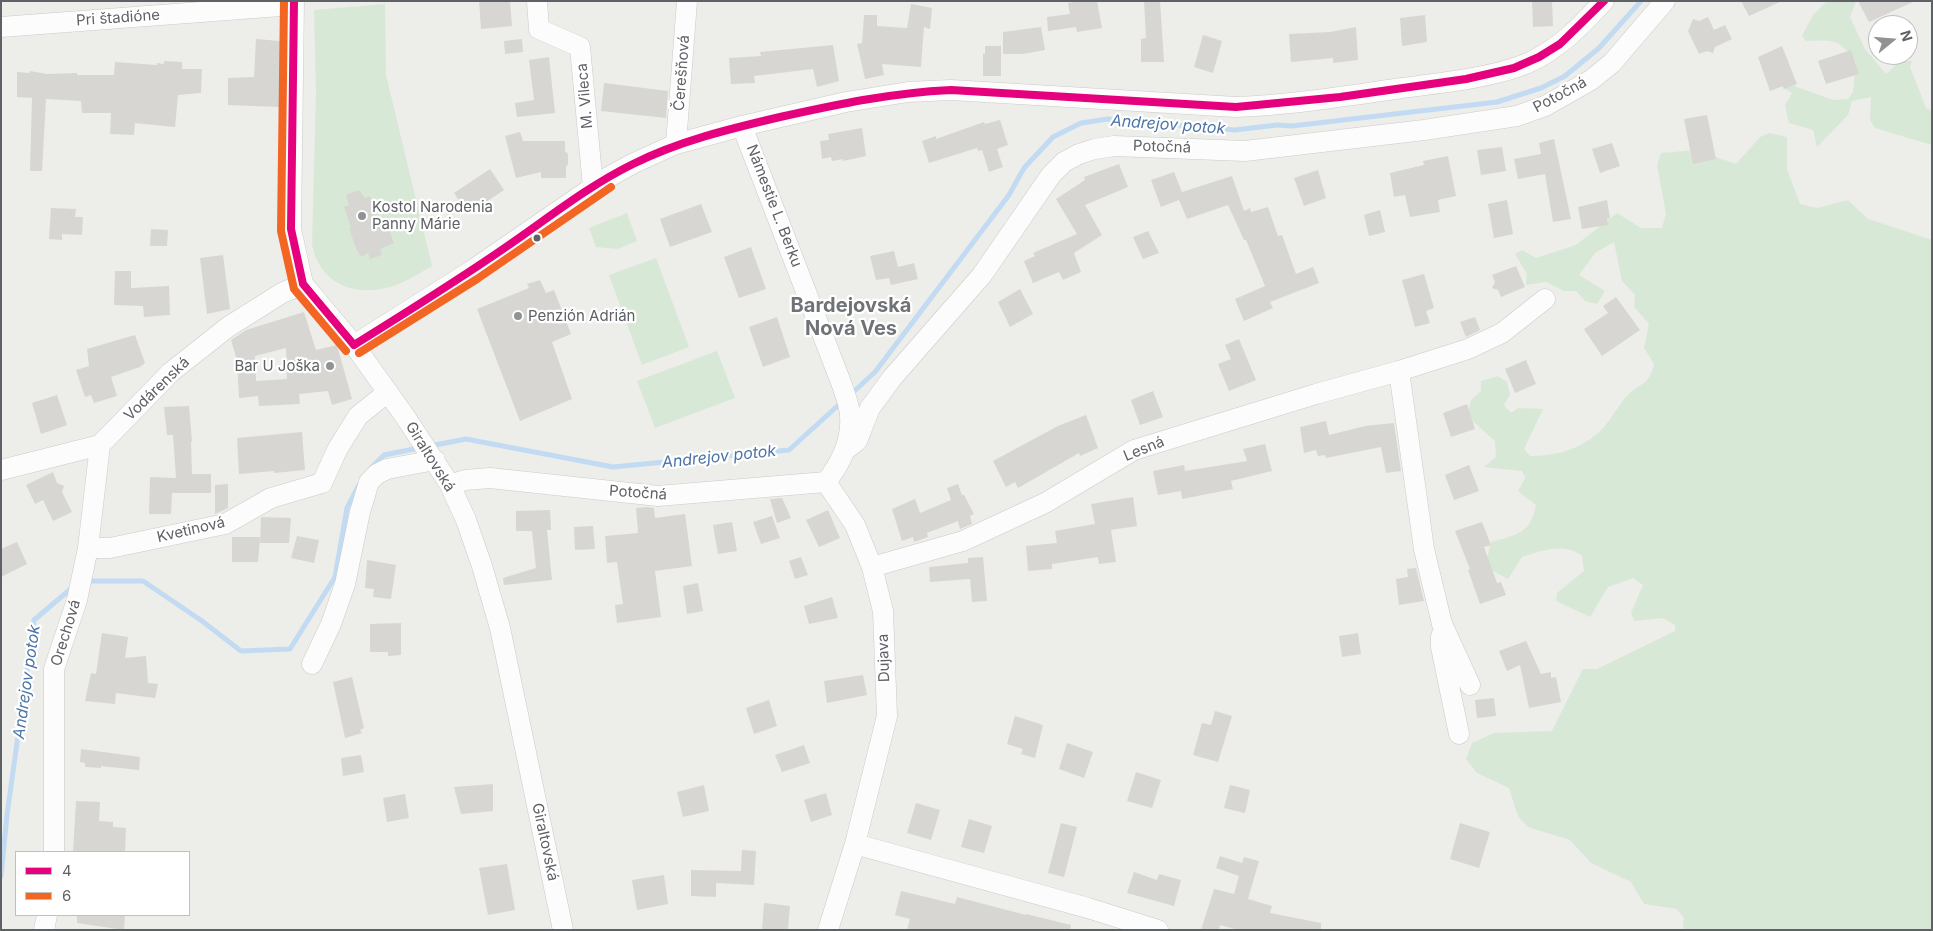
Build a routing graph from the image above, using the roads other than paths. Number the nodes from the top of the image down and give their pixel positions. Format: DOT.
graph roads {
  1 [pos="536,1"];
  2 [pos="687,1"];
  3 [pos="1604,1"];
  4 [pos="1665,1"];
  5 [pos="294,3"];
  6 [pos="1,27"];
  7 [pos="742,126"];
  8 [pos="676,144"];
  9 [pos="593,187"];
  10 [pos="303,284"];
  11 [pos="1544,299"];
  12 [pos="354,345"];
  13 [pos="1400,371"];
  14 [pos="388,392"];
  15 [pos="100,444"];
  16 [pos="845,450"];
  17 [pos="435,460"];
  18 [pos="1,470"];
  19 [pos="826,482"];
  20 [pos="450,485"];
  21 [pos="87,557"];
  22 [pos="872,567"];
  23 [pos="1442,624"];
  24 [pos="312,664"];
  25 [pos="1470,685"];
  26 [pos="1459,734"];
  27 [pos="856,844"];
  28 [pos="54,851"];
  29 [pos="46,916"];
  30 [pos="44,930"];
  31 [pos="564,930"];
  32 [pos="828,930"];
  33 [pos="1158,930"];
  1 -- 9 [label="street, M. Vileca"];
  2 -- 8 [label="street, Čerešňová"];
  3 -- 7 [label="street"];
  4 -- 16 [label="street, Potočná"];
  5 -- 6 [label="street, Pri štadióne"];
  5 -- 10 [label="street, Giraltovská"];
  7 -- 8 [label="street, Námestie L. Berku"];
  7 -- 16 [label="street, Námestie L. Berku"];
  8 -- 9 [label="street, Námestie L. Berku"];
  9 -- 12 [label="street, Námestie L. Berku"];
  10 -- 12 [label="street, Giraltovská"];
  10 -- 15 [label="street, Vodárenská"];
  11 -- 13 [label="street, Lesná"];
  12 -- 14 [label="street, Giraltovská"];
  13 -- 22 [label="street, Lesná"];
  13 -- 23 [label="street"];
  14 -- 17 [label="street, Giraltovská"];
  14 -- 21 [label="street, Kvetinová"];
  15 -- 18 [label="street"];
  15 -- 21 [label="street, Orechová"];
  16 -- 19 [label="street, Námestie L. Berku"];
  17 -- 20 [label="street, Giraltovská"];
  17 -- 24 [label="street"];
  19 -- 20 [label="street, Potočná"];
  19 -- 22 [label="street, Dujava"];
  20 -- 31 [label="street, Giraltovská"];
  21 -- 28 [label="street, Orechová"];
  22 -- 27 [label="street, Dujava"];
  23 -- 25 [label="street"];
  23 -- 26 [label="street"];
  27 -- 32 [label="street, Dujava"];
  27 -- 33 [label="street"];
  29 -- 30 [label="street"];
}
